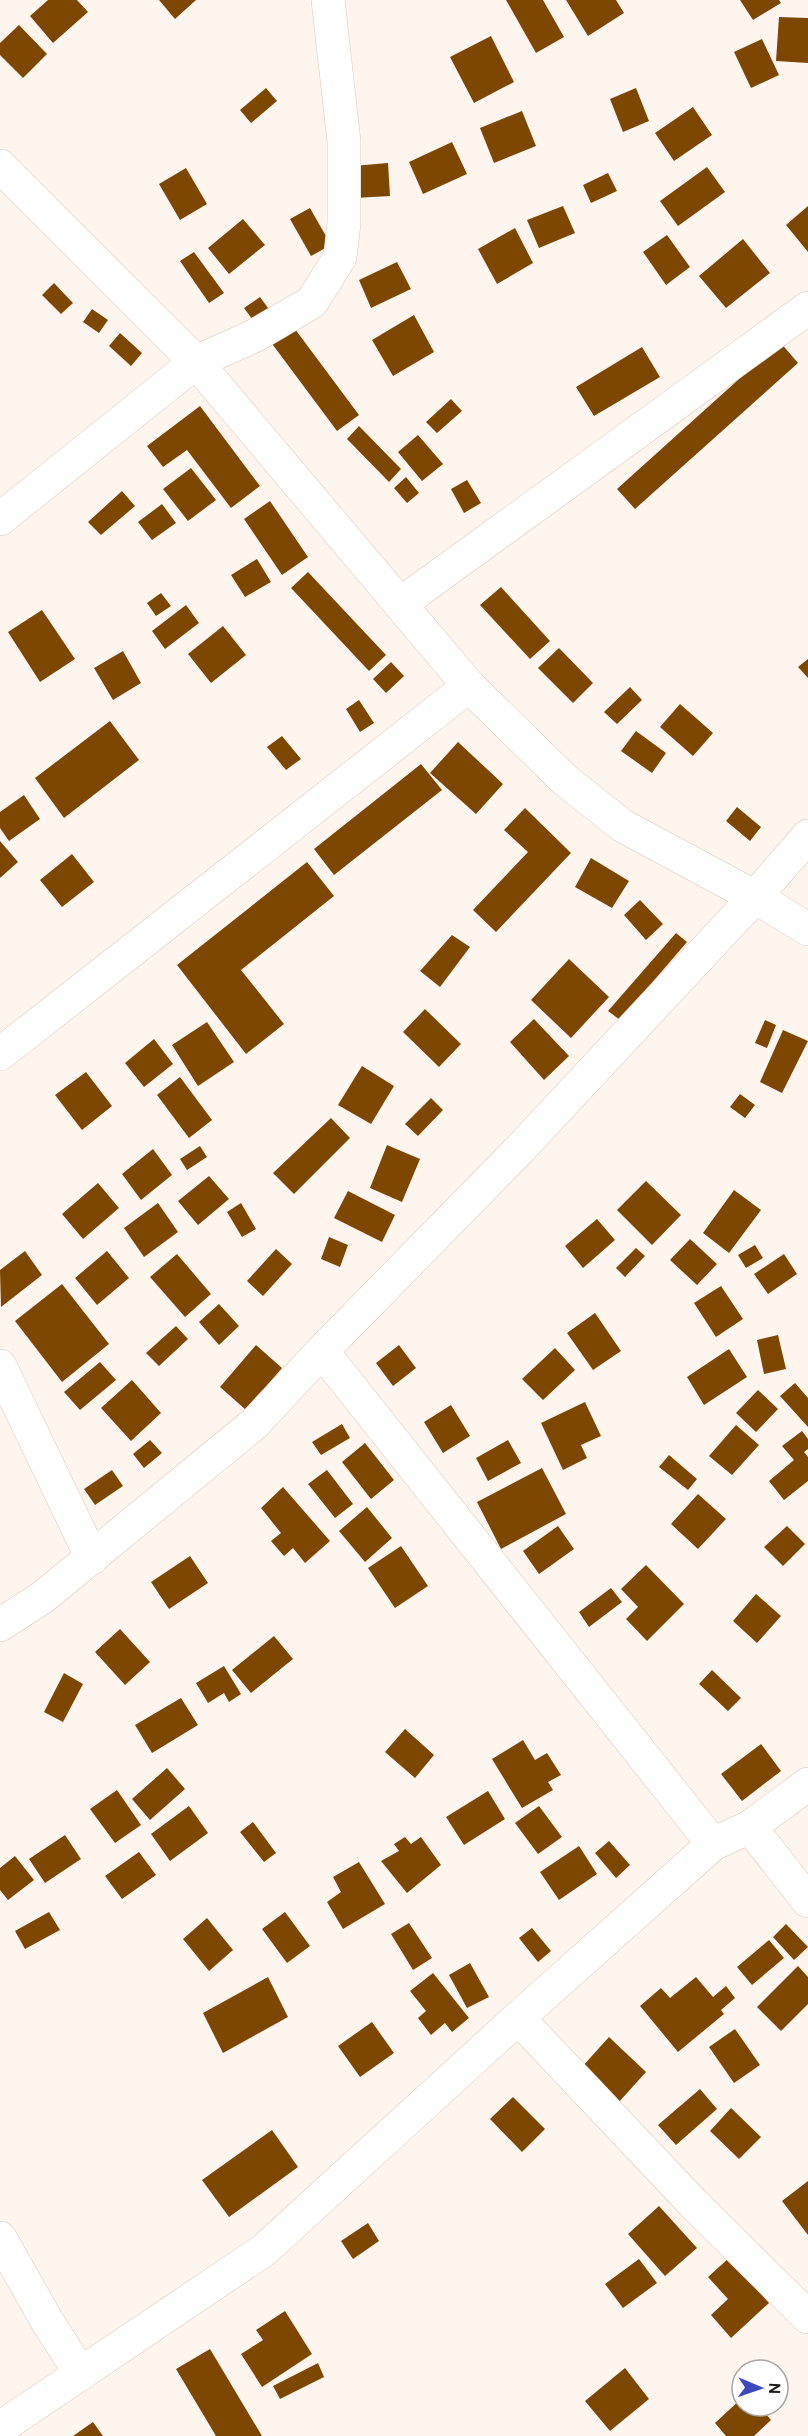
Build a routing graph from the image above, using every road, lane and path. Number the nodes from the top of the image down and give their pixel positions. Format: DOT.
graph roads {
  1 [pos="328,0"];
  2 [pos="0,166"];
  3 [pos="808,308"];
  4 [pos="196,362"];
  5 [pos="0,519"];
  6 [pos="400,604"];
  7 [pos="469,686"];
  8 [pos="808,836"];
  9 [pos="755,897"];
  10 [pos="808,929"];
  11 [pos="0,1054"];
  12 [pos="322,1351"];
  13 [pos="0,1366"];
  14 [pos="92,1558"];
  15 [pos="0,1625"];
  16 [pos="808,1784"];
  17 [pos="750,1827"];
  18 [pos="713,1844"];
  19 [pos="808,1901"];
  20 [pos="518,2018"];
  21 [pos="0,2238"];
  22 [pos="808,2318"];
  23 [pos="81,2374"];
  24 [pos="0,2428"];
  1 -- 4 [label="street"];
  2 -- 4 [label="street"];
  3 -- 6 [label="street"];
  4 -- 5 [label="street"];
  4 -- 6 [label="street"];
  6 -- 7 [label="street"];
  7 -- 9 [label="street"];
  7 -- 11 [label="street"];
  8 -- 9 [label="street"];
  9 -- 10 [label="street"];
  9 -- 12 [label="street"];
  12 -- 14 [label="street"];
  12 -- 18 [label="street"];
  13 -- 14 [label="street"];
  14 -- 15 [label="street"];
  16 -- 17 [label="street"];
  17 -- 18 [label="street"];
  17 -- 19 [label="street"];
  18 -- 20 [label="street"];
  20 -- 22 [label="street"];
  20 -- 23 [label="street"];
  21 -- 23 [label="street"];
  23 -- 24 [label="street"];
}
